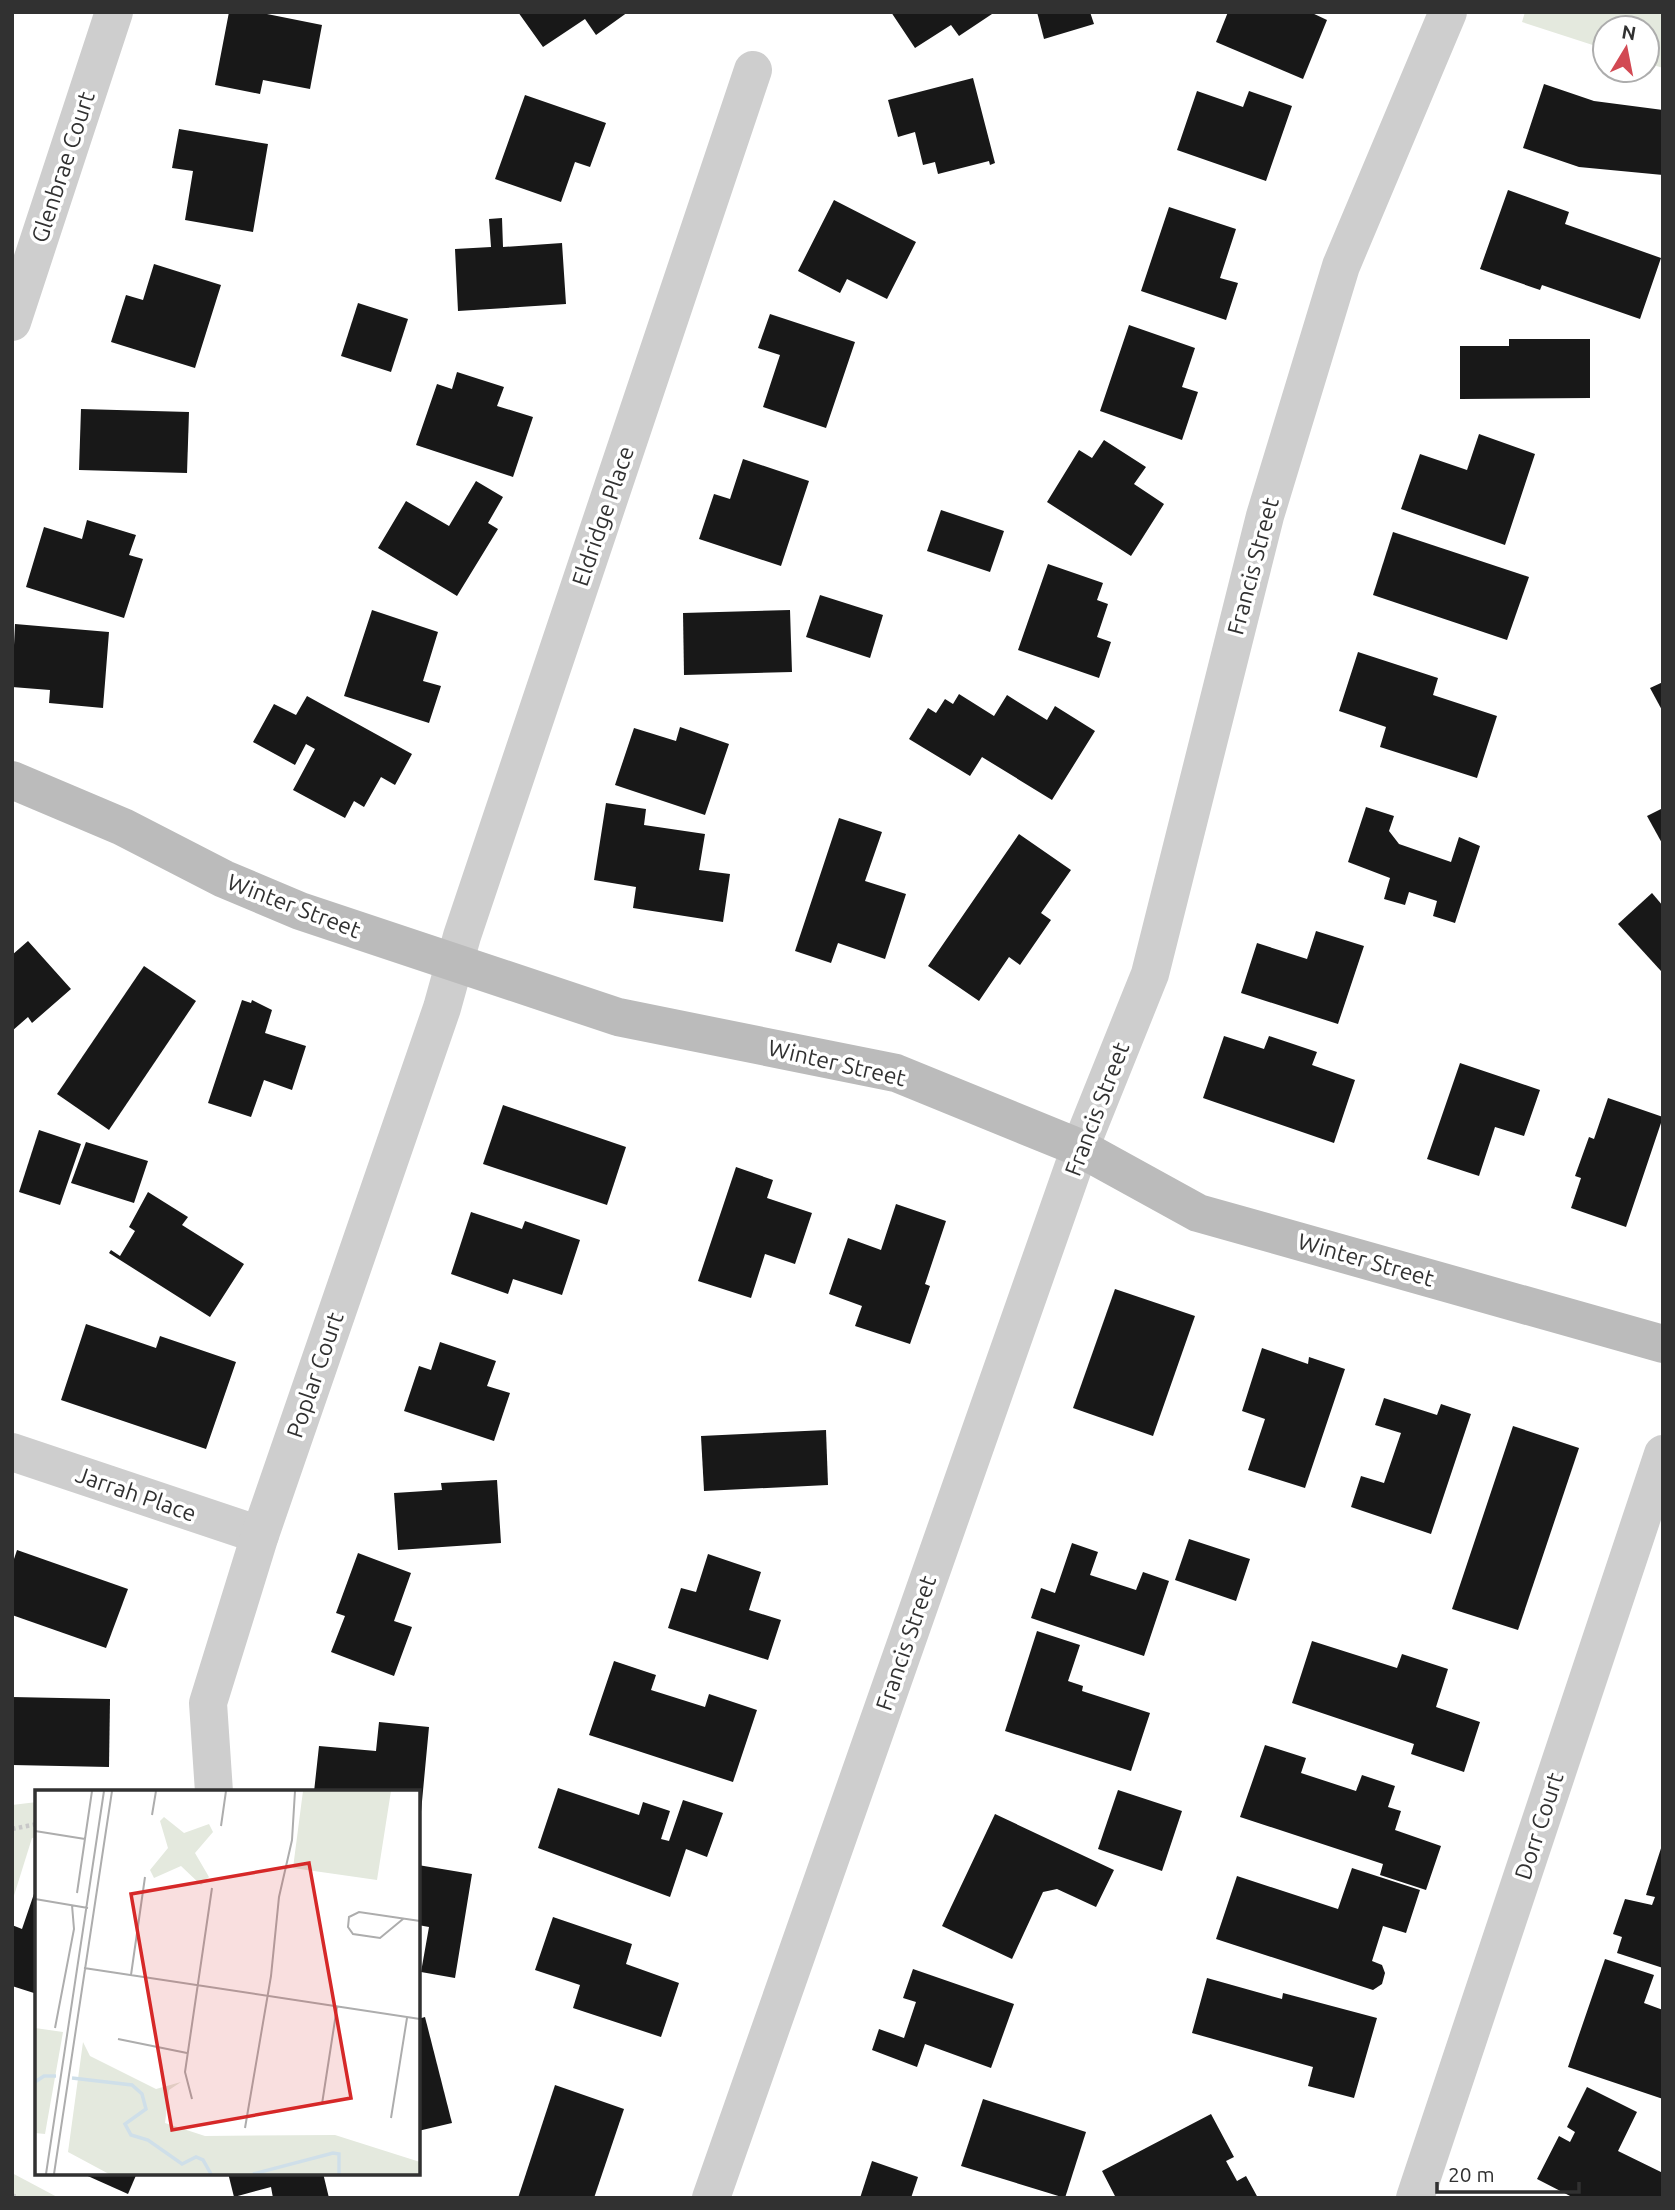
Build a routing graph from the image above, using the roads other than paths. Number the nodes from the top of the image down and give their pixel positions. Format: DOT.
graph roads {
  1 [pos="114,12"];
  2 [pos="1448,12"];
  3 [pos="753,70"];
  4 [pos="12,321"];
  5 [pos="12,780"];
  6 [pos="453,963"];
  7 [pos="1080,1148"];
  8 [pos="1663,1344"];
  9 [pos="12,1452"];
  10 [pos="1663,1454"];
  11 [pos="260,1535"];
  12 [pos="214,1790"];
  13 [pos="711,2198"];
  14 [pos="1415,2198"];
  1 -- 4 [label="street, Glenbrae Court"];
  2 -- 7 [label="street, Francis Street"];
  3 -- 6 [label="street, Eldridge Place"];
  5 -- 6 [label="street, Winter Street"];
  6 -- 7 [label="street, Winter Street"];
  6 -- 11 [label="street, Poplar Court"];
  7 -- 8 [label="street, Winter Street"];
  7 -- 13 [label="street, Francis Street"];
  9 -- 11 [label="street, Jarrah Place"];
  10 -- 14 [label="street, Dorr Court"];
  11 -- 12 [label="street, Poplar Court"];
}
